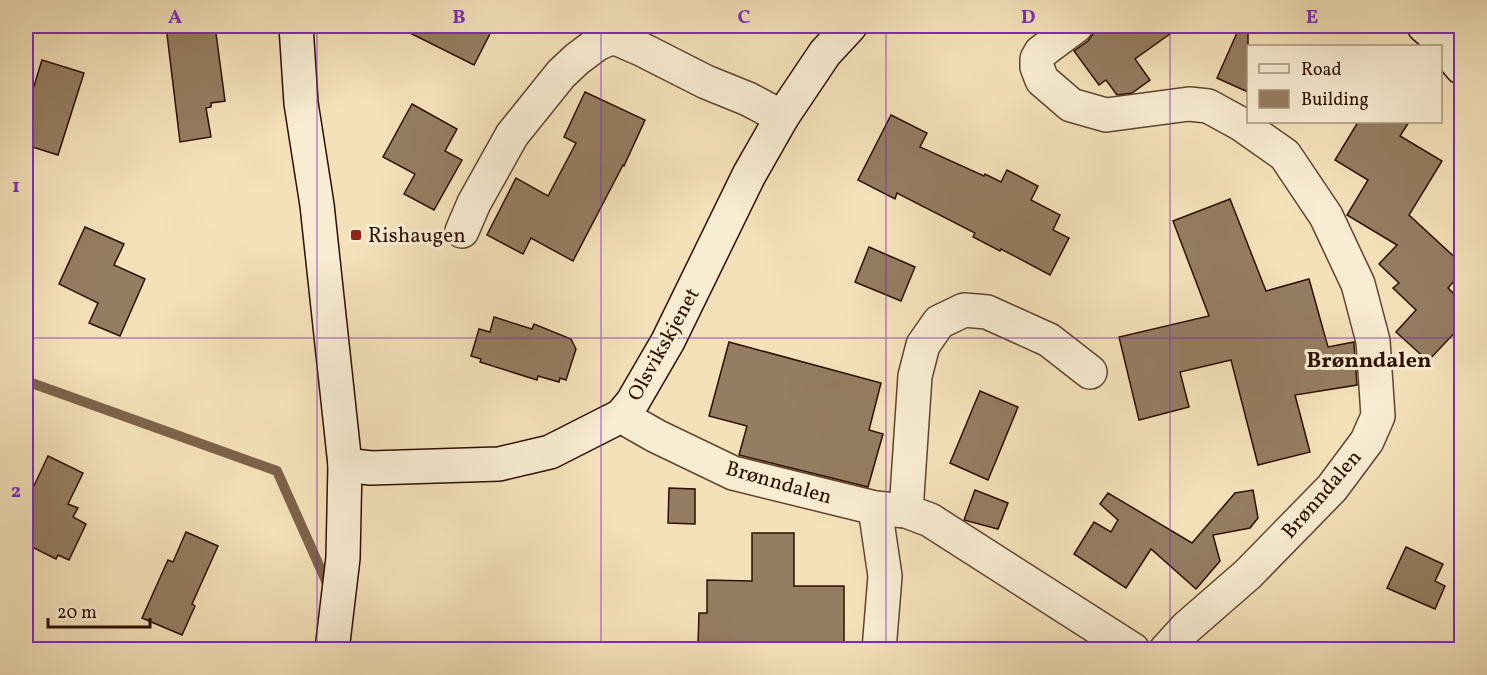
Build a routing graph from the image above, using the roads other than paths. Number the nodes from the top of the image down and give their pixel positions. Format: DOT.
graph roads {
  1 [pos="296,26"];
  2 [pos="850,26"];
  3 [pos="1076,26"];
  4 [pos="1424,26"];
  5 [pos="629,34"];
  6 [pos="1442,45"];
  7 [pos="1442,45"];
  8 [pos="1461,68"];
  9 [pos="782,117"];
  10 [pos="462,231"];
  11 [pos="1090,372"];
  12 [pos="621,416"];
  13 [pos="345,465"];
  14 [pos="891,510"];
  15 [pos="332,650"];
  16 [pos="879,650"];
  17 [pos="1133,650"];
  18 [pos="1166,650"];
  1 -- 13 [label="street"];
  2 -- 9 [label="street, Olsvikskjenet"];
  3 -- 18 [label="street, Brønndalen"];
  4 -- 6 [label="street"];
  5 -- 9 [label="street"];
  5 -- 10 [label="street"];
  7 -- 8 [label="street"];
  9 -- 12 [label="street, Olsvikskjenet"];
  11 -- 14 [label="street"];
  12 -- 13 [label="street, Olsvikskjenet"];
  12 -- 14 [label="street, Brønndalen"];
  13 -- 15 [label="street"];
  14 -- 16 [label="street"];
  14 -- 17 [label="street, Brønndalen"];
}
